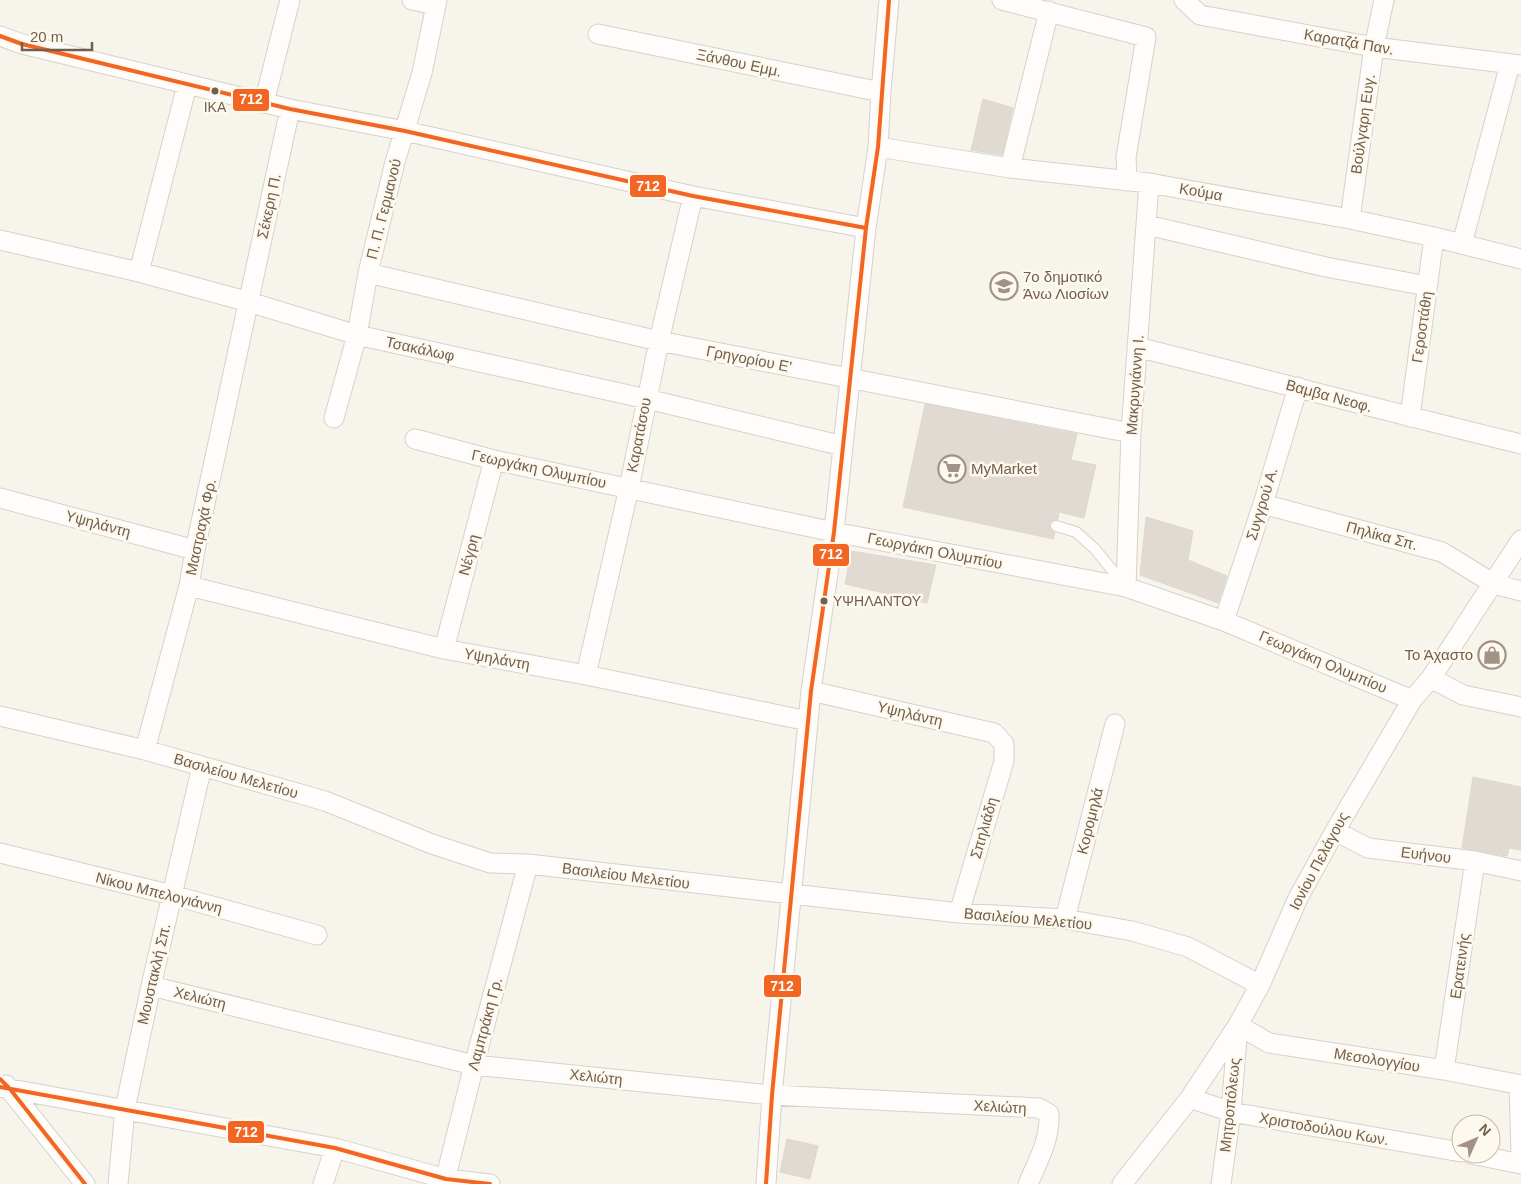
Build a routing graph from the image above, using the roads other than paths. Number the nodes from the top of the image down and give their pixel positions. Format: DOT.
graph roads {
  1 [pos="290,0"];
  2 [pos="412,0"];
  3 [pos="889,0"];
  4 [pos="1002,0"];
  5 [pos="1184,0"];
  6 [pos="1384,0"];
  7 [pos="437,3"];
  8 [pos="1049,11"];
  9 [pos="598,34"];
  10 [pos="0,36"];
  11 [pos="1374,47"];
  12 [pos="1516,64"];
  13 [pos="188,85"];
  14 [pos="881,92"];
  15 [pos="264,103"];
  16 [pos="290,110"];
  17 [pos="406,131"];
  18 [pos="878,147"];
  19 [pos="1010,168"];
  20 [pos="1127,181"];
  21 [pos="1149,183"];
  22 [pos="693,196"];
  23 [pos="1350,219"];
  24 [pos="1147,225"];
  25 [pos="866,228"];
  26 [pos="1434,236"];
  27 [pos="0,240"];
  28 [pos="1462,244"];
  29 [pos="1521,259"];
  30 [pos="139,272"];
  31 [pos="368,273"];
  32 [pos="1427,286"];
  33 [pos="249,302"];
  34 [pos="357,335"];
  35 [pos="659,341"];
  36 [pos="1137,347"];
  37 [pos="851,379"];
  38 [pos="1298,387"];
  39 [pos="646,398"];
  40 [pos="1410,417"];
  41 [pos="334,418"];
  42 [pos="1132,434"];
  43 [pos="416,440"];
  44 [pos="1521,444"];
  45 [pos="843,446"];
  46 [pos="494,460"];
  47 [pos="629,488"];
  48 [pos="0,498"];
  49 [pos="1263,504"];
  50 [pos="1056,526"];
  51 [pos="834,532"];
  52 [pos="1521,540"];
  53 [pos="195,550"];
  54 [pos="1494,584"];
  55 [pos="189,586"];
  56 [pos="1126,587"];
  57 [pos="1521,591"];
  58 [pos="1224,621"];
  59 [pos="444,649"];
  60 [pos="586,675"];
  61 [pos="1431,678"];
  62 [pos="811,692"];
  63 [pos="1412,700"];
  64 [pos="1521,707"];
  65 [pos="0,716"];
  66 [pos="808,721"];
  67 [pos="1116,724"];
  68 [pos="1004,744"];
  69 [pos="146,750"];
  70 [pos="202,766"];
  71 [pos="1334,831"];
  72 [pos="0,853"];
  73 [pos="1475,861"];
  74 [pos="528,864"];
  75 [pos="1521,871"];
  76 [pos="172,895"];
  77 [pos="791,895"];
  78 [pos="960,912"];
  79 [pos="1065,919"];
  80 [pos="317,935"];
  81 [pos="1260,985"];
  82 [pos="151,986"];
  83 [pos="1238,1025"];
  84 [pos="474,1064"];
  85 [pos="1444,1070"];
  86 [pos="3,1085"];
  87 [pos="1520,1085"];
  88 [pos="772,1095"];
  89 [pos="1190,1098"];
  90 [pos="125,1109"];
  91 [pos="1231,1112"];
  92 [pos="335,1148"];
  93 [pos="1451,1150"];
  94 [pos="1521,1155"];
  95 [pos="1501,1160"];
  96 [pos="1521,1164"];
  97 [pos="445,1181"];
  98 [pos="85,1184"];
  99 [pos="118,1184"];
  100 [pos="324,1184"];
  101 [pos="490,1184"];
  102 [pos="766,1184"];
  103 [pos="1028,1184"];
  104 [pos="1122,1184"];
  105 [pos="1221,1184"];
  1 -- 15 [label="street"];
  2 -- 7 [label="street"];
  3 -- 14 [label="street"];
  4 -- 8 [label="street"];
  5 -- 11 [label="street, Καρατζά Παν."];
  6 -- 11 [label="street, Βούλγαρη Ευγ."];
  7 -- 17 [label="street, Π. Π. Γερμανού"];
  8 -- 19 [label="street"];
  8 -- 20 [label="street"];
  9 -- 14 [label="street, Ξάνθου Εμμ."];
  10 -- 13 [label="street"];
  11 -- 12 [label="street, Καρατζά Παν."];
  11 -- 23 [label="street, Βούλγαρη Ευγ."];
  12 -- 28 [label="street"];
  13 -- 15 [label="street"];
  13 -- 30 [label="street"];
  14 -- 18 [label="street"];
  15 -- 16 [label="street"];
  16 -- 17 [label="street"];
  16 -- 33 [label="street, Σέκερη Π."];
  17 -- 22 [label="street"];
  17 -- 31 [label="street, Π. Π. Γερμανού"];
  18 -- 19 [label="street, Κούμα"];
  18 -- 25 [label="street"];
  19 -- 20 [label="street, Κούμα"];
  20 -- 21 [label="street, Κούμα"];
  21 -- 23 [label="street, Κούμα"];
  21 -- 24 [label="street, Μακρυγιάννη Ι."];
  22 -- 25 [label="street"];
  22 -- 35 [label="street, Καρατάσου"];
  23 -- 26 [label="street, Κούμα"];
  24 -- 32 [label="street"];
  24 -- 36 [label="street, Μακρυγιάννη Ι."];
  25 -- 37 [label="street"];
  26 -- 28 [label="street, Κούμα"];
  26 -- 32 [label="street, Γεροστάθη"];
  27 -- 30 [label="street, Τσακάλωφ"];
  28 -- 29 [label="street, Κούμα"];
  30 -- 33 [label="street, Τσακάλωφ"];
  31 -- 34 [label="street, Π. Π. Γερμανού"];
  31 -- 35 [label="street, Γρηγορίου Ε'"];
  32 -- 40 [label="street, Γεροστάθη"];
  33 -- 34 [label="street, Τσακάλωφ"];
  33 -- 53 [label="street, Μαστραχά Φρ."];
  34 -- 39 [label="street, Τσακάλωφ"];
  34 -- 41 [label="street, Π. Π. Γερμανού"];
  35 -- 37 [label="street, Γρηγορίου Ε'"];
  35 -- 39 [label="street, Καρατάσου"];
  36 -- 38 [label="street, Βαμβα Νεοφ."];
  36 -- 42 [label="street, Μακρυγιάννη Ι."];
  37 -- 42 [label="street, Γρηγορίου Ε'"];
  37 -- 45 [label="street"];
  38 -- 40 [label="street, Βαμβα Νεοφ."];
  38 -- 49 [label="street, Συγγρού Α."];
  39 -- 45 [label="street, Τσακάλωφ"];
  39 -- 47 [label="street, Καρατάσου"];
  40 -- 44 [label="street, Βαμβα Νεοφ."];
  42 -- 56 [label="street, Μακρυγιάννη Ι."];
  43 -- 46 [label="street, Γεωργάκη Ολυμπίου"];
  45 -- 51 [label="street"];
  46 -- 47 [label="street, Γεωργάκη Ολυμπίου"];
  46 -- 59 [label="street, Νέγρη"];
  47 -- 51 [label="street, Γεωργάκη Ολυμπίου"];
  47 -- 60 [label="street, Καρατάσου"];
  48 -- 53 [label="street, Υψηλάντη"];
  49 -- 54 [label="street, Πηλίκα Σπ."];
  49 -- 58 [label="street, Συγγρού Α."];
  50 -- 56 [label="lane"];
  51 -- 56 [label="street, Γεωργάκη Ολυμπίου"];
  51 -- 62 [label="street"];
  52 -- 54 [label="street, Ιονίου Πελάγους"];
  53 -- 55 [label="street, Μαστραχά Φρ."];
  54 -- 57 [label="street, Πηλίκα Σπ."];
  54 -- 61 [label="street, Ιονίου Πελάγους"];
  55 -- 59 [label="street, Υψηλάντη"];
  55 -- 69 [label="street, Μαστραχά Φρ."];
  56 -- 58 [label="street, Γεωργάκη Ολυμπίου"];
  58 -- 63 [label="street, Γεωργάκη Ολυμπίου"];
  59 -- 60 [label="street, Υψηλάντη"];
  60 -- 66 [label="street, Υψηλάντη"];
  61 -- 63 [label="street, Ιονίου Πελάγους"];
  61 -- 64 [label="street"];
  62 -- 66 [label="street"];
  62 -- 68 [label="street, Υψηλάντη"];
  63 -- 71 [label="street, Ιονίου Πελάγους"];
  65 -- 69 [label="street, Βασιλείου Μελετίου"];
  66 -- 77 [label="street"];
  67 -- 79 [label="street, Κορομηλά"];
  68 -- 78 [label="street, Σπηλιάδη"];
  69 -- 70 [label="street, Βασιλείου Μελετίου"];
  70 -- 74 [label="street, Βασιλείου Μελετίου"];
  70 -- 76 [label="street, Μουστακλή Σπ."];
  71 -- 73 [label="street, Ευήνου"];
  71 -- 81 [label="street, Ιονίου Πελάγους"];
  72 -- 76 [label="street, Νίκου Μπελογιάννη"];
  73 -- 75 [label="street, Ευήνου"];
  73 -- 85 [label="street, Ερατεινής"];
  74 -- 77 [label="street, Βασιλείου Μελετίου"];
  74 -- 84 [label="street, Λαμπράκη Γρ."];
  76 -- 80 [label="street, Νίκου Μπελογιάννη"];
  76 -- 82 [label="street, Μουστακλή Σπ."];
  77 -- 78 [label="street, Βασιλείου Μελετίου"];
  77 -- 88 [label="street"];
  78 -- 79 [label="street, Βασιλείου Μελετίου"];
  79 -- 81 [label="street, Βασιλείου Μελετίου"];
  81 -- 83 [label="street, Ιονίου Πελάγους"];
  82 -- 84 [label="street, Χελιώτη"];
  82 -- 90 [label="street, Μουστακλή Σπ."];
  83 -- 85 [label="street, Μεσολογγίου"];
  83 -- 89 [label="street, Ιονίου Πελάγους"];
  83 -- 91 [label="street, Μητροπόλεως"];
  84 -- 88 [label="street, Χελιώτη"];
  84 -- 97 [label="street, Λαμπράκη Γρ."];
  85 -- 87 [label="street, Μεσολογγίου"];
  86 -- 90 [label="street"];
  86 -- 98 [label="street"];
  87 -- 94 [label="street"];
  88 -- 102 [label="street"];
  88 -- 103 [label="street, Χελιώτη"];
  89 -- 91 [label="street, Χριστοδούλου Κων."];
  89 -- 104 [label="street, Ιονίου Πελάγους"];
  90 -- 92 [label="street"];
  90 -- 99 [label="street, Μουστακλή Σπ."];
  91 -- 93 [label="street, Χριστοδούλου Κων."];
  91 -- 105 [label="street, Μητροπόλεως"];
  92 -- 97 [label="street"];
  92 -- 100 [label="street"];
  95 -- 96 [label="street"];
  97 -- 101 [label="street"];
}
